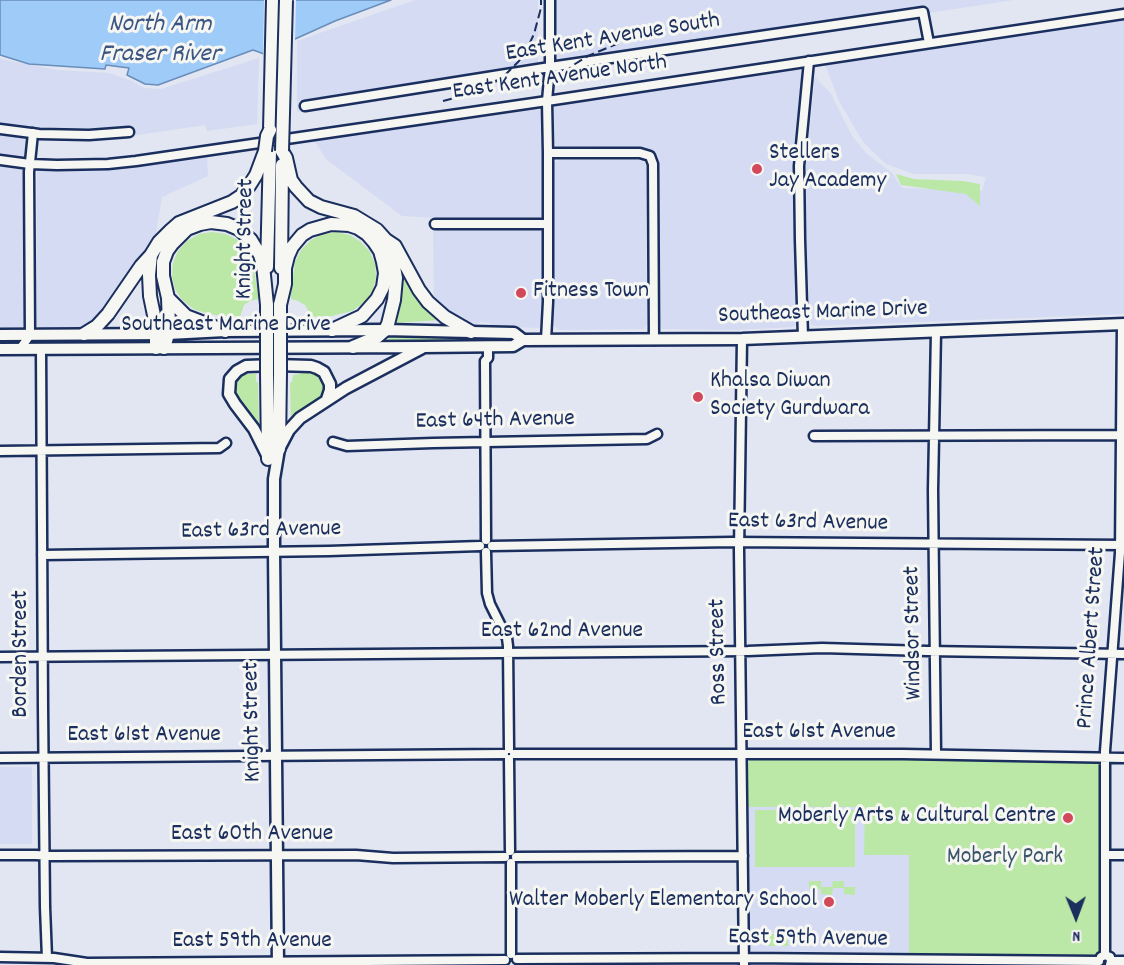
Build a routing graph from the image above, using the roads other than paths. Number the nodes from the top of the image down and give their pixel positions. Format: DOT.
graph roads {
  1 [pos="273,0"];
  2 [pos="286,0"];
  3 [pos="550,0"];
  4 [pos="1124,14"];
  5 [pos="929,43"];
  6 [pos="809,62"];
  7 [pos="550,67"];
  8 [pos="547,102"];
  9 [pos="305,106"];
  10 [pos="0,129"];
  11 [pos="129,132"];
  12 [pos="33,134"];
  13 [pos="272,151"];
  14 [pos="548,153"];
  15 [pos="0,160"];
  16 [pos="30,164"];
  17 [pos="435,224"];
  18 [pos="548,224"];
  19 [pos="386,240"];
  20 [pos="151,255"];
  21 [pos="168,298"];
  22 [pos="267,305"];
  23 [pos="280,305"];
  24 [pos="1123,324"];
  25 [pos="332,330"];
  26 [pos="385,330"];
  27 [pos="225,331"];
  28 [pos="471,332"];
  29 [pos="936,332"];
  30 [pos="84,334"];
  31 [pos="162,334"];
  32 [pos="0,335"];
  33 [pos="30,335"];
  34 [pos="803,337"];
  35 [pos="742,339"];
  36 [pos="523,340"];
  37 [pos="546,340"];
  38 [pos="654,340"];
  39 [pos="485,346"];
  40 [pos="423,347"];
  41 [pos="160,348"];
  42 [pos="354,348"];
  43 [pos="0,349"];
  44 [pos="20,349"];
  45 [pos="40,350"];
  46 [pos="273,373"];
  47 [pos="327,399"];
  48 [pos="657,434"];
  49 [pos="1121,435"];
  50 [pos="814,436"];
  51 [pos="934,436"];
  52 [pos="487,441"];
  53 [pos="333,442"];
  54 [pos="226,443"];
  55 [pos="279,449"];
  56 [pos="41,450"];
  57 [pos="0,451"];
  58 [pos="268,459"];
  59 [pos="274,479"];
  60 [pos="738,542"];
  61 [pos="933,544"];
  62 [pos="1122,545"];
  63 [pos="486,546"];
  64 [pos="273,551"];
  65 [pos="42,555"];
  66 [pos="739,651"];
  67 [pos="935,651"];
  68 [pos="508,653"];
  69 [pos="1112,654"];
  70 [pos="1124,654"];
  71 [pos="274,655"];
  72 [pos="0,657"];
  73 [pos="42,658"];
  74 [pos="742,753"];
  75 [pos="509,754"];
  76 [pos="936,754"];
  77 [pos="276,756"];
  78 [pos="0,758"];
  79 [pos="44,758"];
  80 [pos="1106,758"];
  81 [pos="1124,758"];
  82 [pos="0,855"];
  83 [pos="45,855"];
  84 [pos="277,855"];
  85 [pos="1105,855"];
  86 [pos="1124,855"];
  87 [pos="743,856"];
  88 [pos="510,857"];
  89 [pos="0,957"];
  90 [pos="47,958"];
  91 [pos="511,961"];
  92 [pos="1105,961"];
  93 [pos="1124,961"];
  94 [pos="628,962"];
  95 [pos="744,962"];
  96 [pos="278,963"];
  97 [pos="394,963"];
  98 [pos="924,963"];
  99 [pos="162,964"];
  1 -- 13 [label="highway, bridge"];
  2 -- 13 [label="highway, Knight Street, bridge"];
  3 -- 7 [label="street"];
  4 -- 5 [label="street, East Kent Avenue North"];
  5 -- 6 [label="street, East Kent Avenue North"];
  5 -- 7 [label="street, East Kent Avenue South"];
  6 -- 8 [label="street, East Kent Avenue North"];
  6 -- 34 [label="street"];
  7 -- 8 [label="street"];
  7 -- 9 [label="street, East Kent Avenue South"];
  8 -- 14 [label="street"];
  8 -- 16 [label="street, East Kent Avenue North"];
  10 -- 12 [label="street"];
  11 -- 12 [label="street"];
  12 -- 16 [label="street"];
  13 -- 19 [label="highway"];
  13 -- 20 [label="highway"];
  13 -- 22 [label="highway, Knight Street"];
  13 -- 23 [label="highway, Knight Street"];
  14 -- 18 [label="street"];
  14 -- 38 [label="street"];
  15 -- 16 [label="street, East Kent Avenue North"];
  16 -- 33 [label="street"];
  17 -- 18 [label="street"];
  18 -- 37 [label="street"];
  19 -- 26 [label="highway"];
  19 -- 28 [label="highway"];
  20 -- 30 [label="highway"];
  20 -- 31 [label="highway"];
  21 -- 22 [label="highway"];
  21 -- 27 [label="highway"];
  21 -- 31 [label="highway"];
  22 -- 46 [label="highway, Knight Street, bridge"];
  23 -- 25 [label="highway"];
  23 -- 46 [label="highway, Knight Street, bridge"];
  24 -- 29 [label="main road, Southeast Marine Drive"];
  24 -- 49 [label="street, Prince Albert Street"];
  25 -- 26 [label="main road, Southeast Marine Drive"];
  25 -- 27 [label="main road, Southeast Marine Drive"];
  26 -- 28 [label="main road, Southeast Marine Drive"];
  26 -- 42 [label="highway"];
  27 -- 31 [label="main road, Southeast Marine Drive"];
  28 -- 36 [label="main road, Southeast Marine Drive"];
  29 -- 34 [label="main road, Southeast Marine Drive"];
  29 -- 51 [label="street, Windsor Street"];
  30 -- 31 [label="main road, Southeast Marine Drive"];
  30 -- 33 [label="main road, Southeast Marine Drive"];
  31 -- 41 [label="highway"];
  32 -- 33 [label="main road, Southeast Marine Drive"];
  33 -- 44 [label="street"];
  34 -- 35 [label="main road, Southeast Marine Drive"];
  35 -- 38 [label="main road, Southeast Marine Drive"];
  35 -- 60 [label="street, Ross Street"];
  36 -- 37 [label="main road, Southeast Marine Drive"];
  36 -- 39 [label="main road, Southeast Marine Drive"];
  37 -- 38 [label="main road, Southeast Marine Drive"];
  39 -- 40 [label="main road, Southeast Marine Drive"];
  39 -- 52 [label="street"];
  40 -- 42 [label="main road, Southeast Marine Drive"];
  40 -- 47 [label="main road"];
  41 -- 42 [label="main road, Southeast Marine Drive"];
  41 -- 45 [label="main road, Southeast Marine Drive"];
  43 -- 44 [label="main road, Southeast Marine Drive"];
  44 -- 45 [label="main road, Southeast Marine Drive"];
  45 -- 56 [label="street, Borden Street"];
  46 -- 55 [label="highway, Knight Street"];
  46 -- 58 [label="highway, Knight Street"];
  47 -- 55 [label="main road"];
  47 -- 58 [label="main road"];
  48 -- 52 [label="street, East 64th Avenue"];
  49 -- 51 [label="street"];
  49 -- 62 [label="street, Prince Albert Street"];
  50 -- 51 [label="street"];
  51 -- 61 [label="street, Windsor Street"];
  52 -- 53 [label="street, East 64th Avenue"];
  52 -- 63 [label="street"];
  54 -- 56 [label="street"];
  55 -- 59 [label="main road, Knight Street"];
  56 -- 57 [label="street"];
  56 -- 65 [label="street, Borden Street"];
  58 -- 59 [label="main road, Knight Street"];
  59 -- 64 [label="main road, Knight Street"];
  60 -- 61 [label="street, East 63rd Avenue"];
  60 -- 63 [label="street, East 63rd Avenue"];
  60 -- 66 [label="street, Ross Street"];
  61 -- 62 [label="street, East 63rd Avenue"];
  61 -- 67 [label="street, Windsor Street"];
  62 -- 69 [label="street, Prince Albert Street"];
  63 -- 64 [label="street, East 63rd Avenue"];
  63 -- 68 [label="street"];
  64 -- 65 [label="street, East 63rd Avenue"];
  64 -- 71 [label="main road, Knight Street"];
  65 -- 73 [label="street, Borden Street"];
  66 -- 67 [label="street, East 62nd Avenue"];
  66 -- 68 [label="street, East 62nd Avenue"];
  66 -- 74 [label="street, Ross Street"];
  67 -- 69 [label="street, East 62nd Avenue"];
  67 -- 76 [label="street, Windsor Street"];
  68 -- 71 [label="street, East 62nd Avenue"];
  68 -- 75 [label="street"];
  69 -- 70 [label="street, East 62nd Avenue"];
  69 -- 80 [label="street, Prince Albert Street"];
  71 -- 73 [label="street, East 62nd Avenue"];
  71 -- 77 [label="main road, Knight Street"];
  72 -- 73 [label="street, East 62nd Avenue"];
  73 -- 79 [label="street, Borden Street"];
  74 -- 75 [label="street, East 61st Avenue"];
  74 -- 76 [label="street, East 61st Avenue"];
  74 -- 87 [label="street, Ross Street"];
  75 -- 77 [label="street, East 61st Avenue"];
  75 -- 88 [label="street"];
  76 -- 80 [label="street, East 61st Avenue"];
  77 -- 79 [label="street, East 61st Avenue"];
  77 -- 84 [label="main road, Knight Street"];
  78 -- 79 [label="street, East 61st Avenue"];
  79 -- 83 [label="street, Borden Street"];
  80 -- 81 [label="street, East 61st Avenue"];
  80 -- 85 [label="street, Prince Albert Street"];
  82 -- 83 [label="street, East 60th Avenue"];
  83 -- 84 [label="street, East 60th Avenue"];
  83 -- 90 [label="street, Borden Street"];
  84 -- 88 [label="street, East 60th Avenue"];
  84 -- 96 [label="main road, Knight Street"];
  85 -- 86 [label="street"];
  85 -- 92 [label="street, Prince Albert Street"];
  87 -- 88 [label="street, East 60th Avenue"];
  87 -- 95 [label="street, Ross Street"];
  88 -- 91 [label="street"];
  89 -- 90 [label="street, East 59th Avenue"];
  90 -- 99 [label="street, East 59th Avenue"];
  91 -- 94 [label="street, East 59th Avenue"];
  91 -- 97 [label="street, East 59th Avenue"];
  92 -- 93 [label="street, East 59th Avenue"];
  92 -- 98 [label="street, East 59th Avenue"];
  94 -- 95 [label="street, East 59th Avenue"];
  95 -- 98 [label="street, East 59th Avenue"];
  96 -- 97 [label="street, East 59th Avenue"];
  96 -- 99 [label="street, East 59th Avenue"];
}
